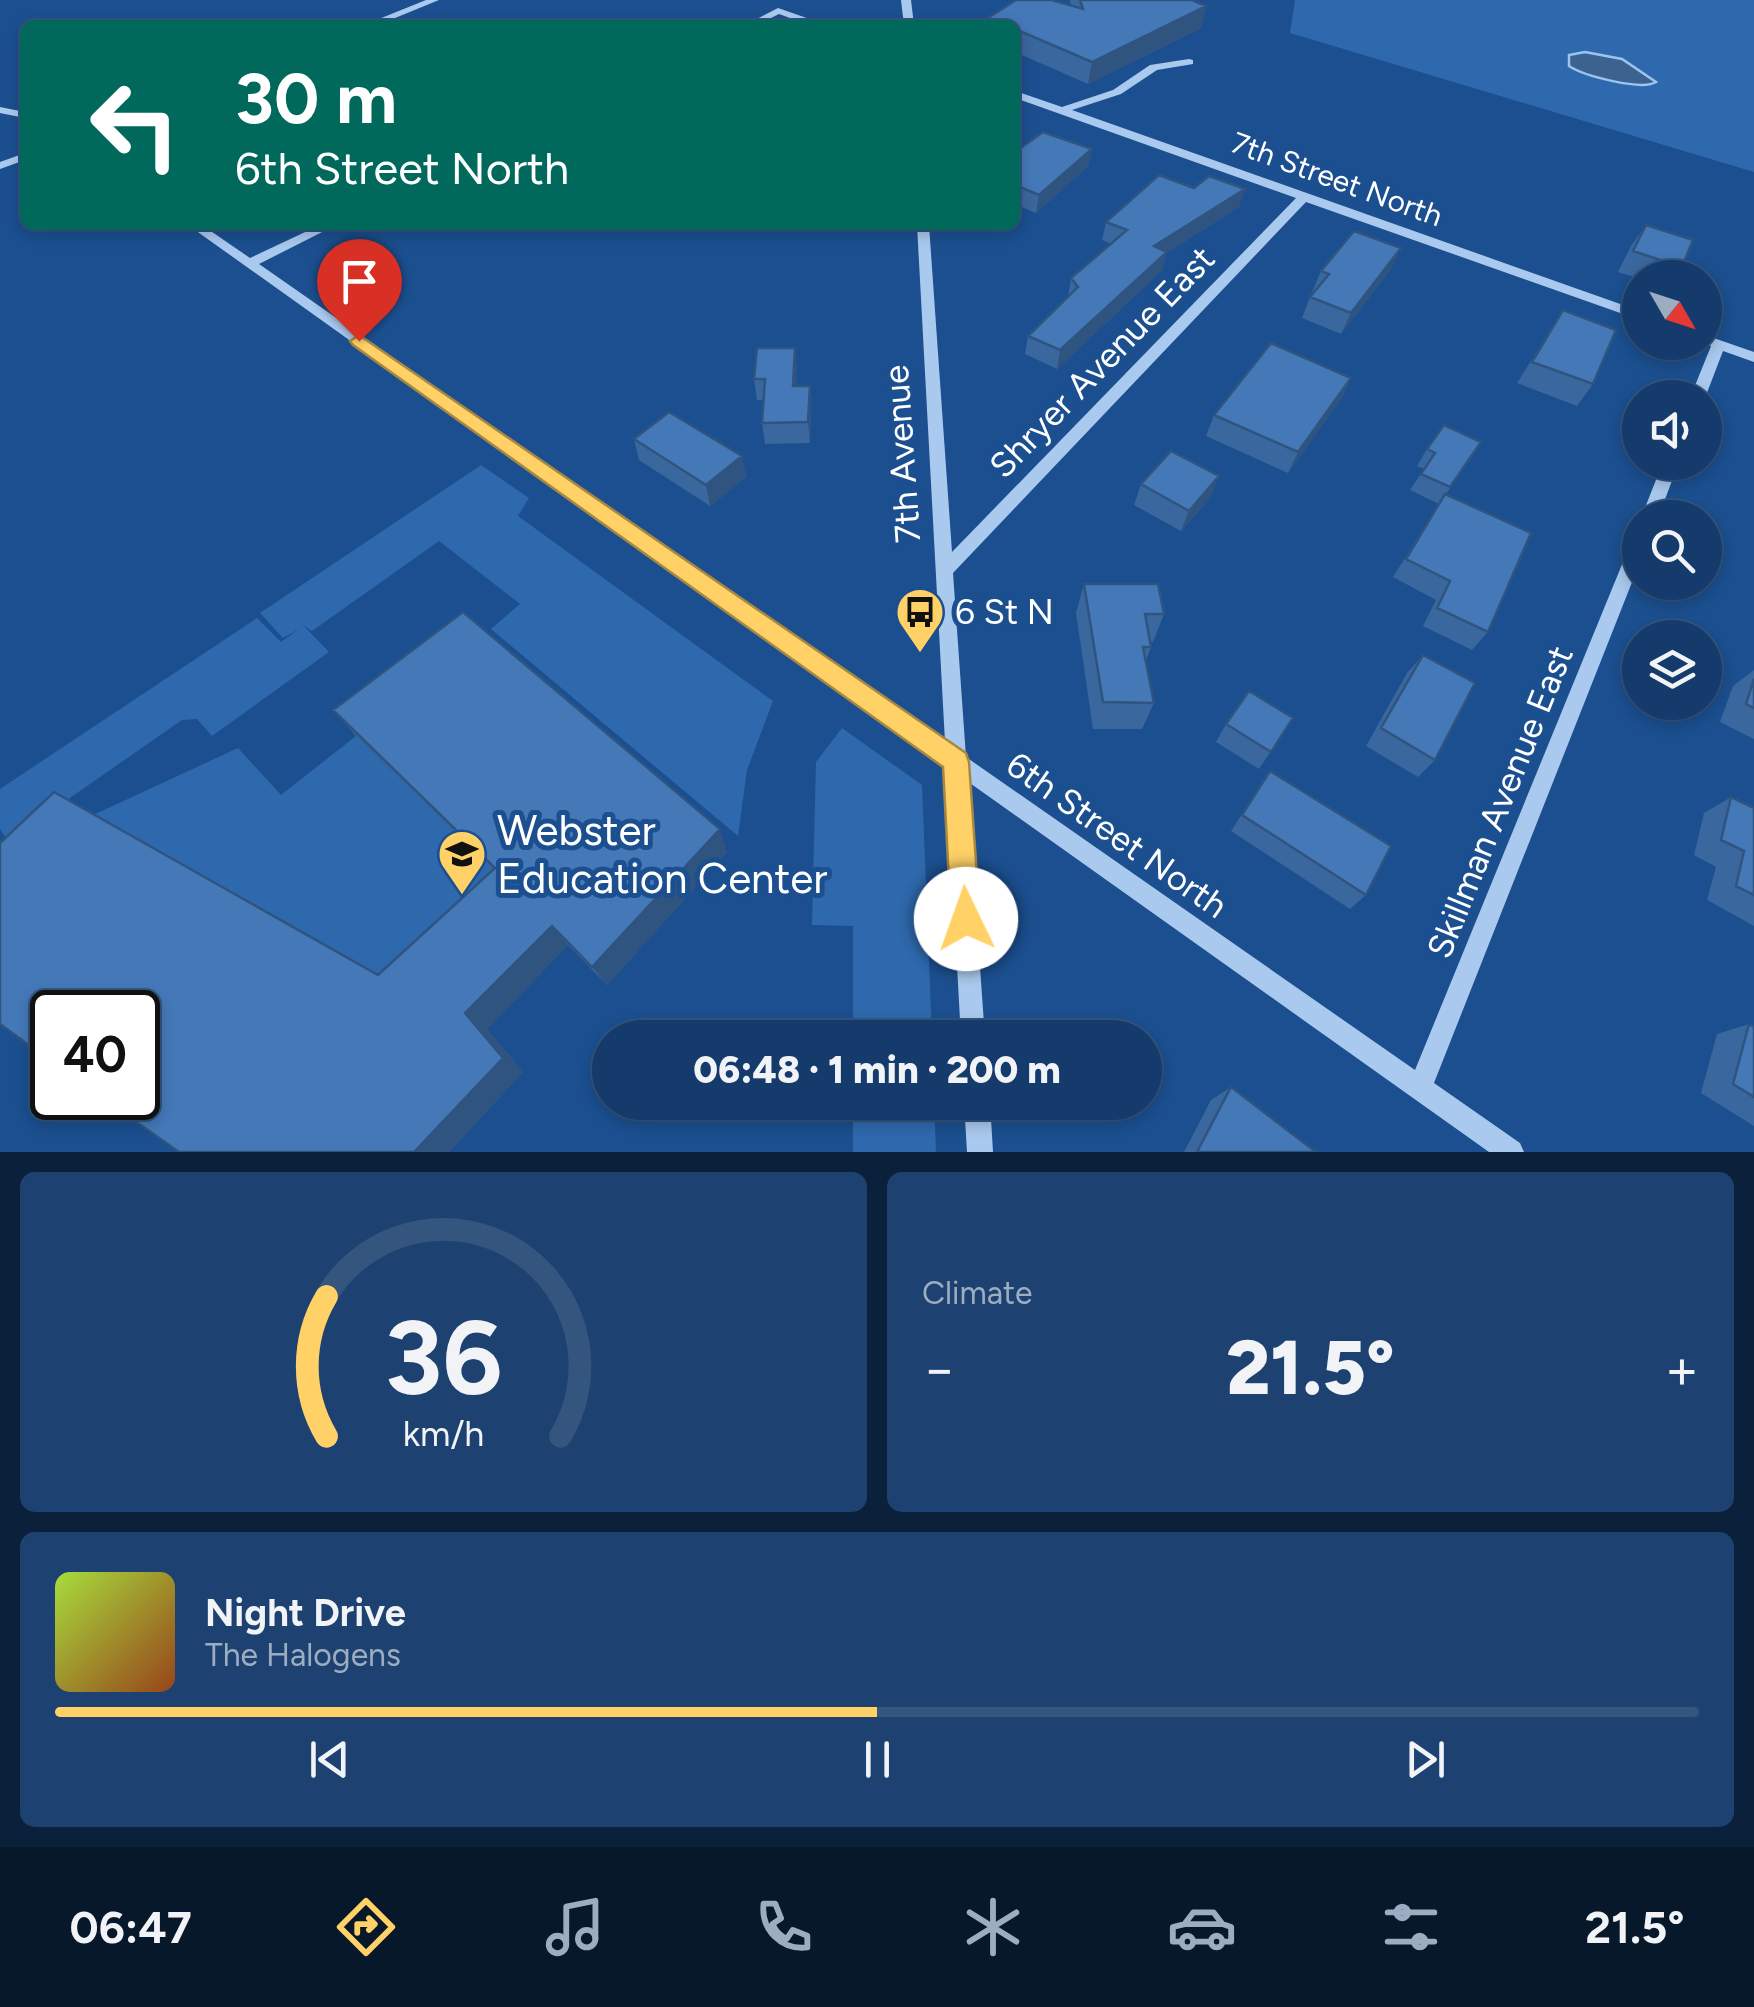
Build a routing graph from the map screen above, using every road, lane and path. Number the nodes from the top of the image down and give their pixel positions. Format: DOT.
graph roads {
  1 [pos="434,0"];
  2 [pos="382,20"];
  3 [pos="761,20"];
  4 [pos="803,20"];
  5 [pos="1189,62"];
  6 [pos="1020,96"];
  7 [pos="1064,111"];
  8 [pos="1304,197"];
  9 [pos="201,230"];
  10 [pos="320,230"];
  11 [pos="923,230"];
  12 [pos="249,264"];
  13 [pos="1622,310"];
  14 [pos="1722,346"];
  15 [pos="1754,357"];
  16 [pos="945,570"];
  17 [pos="1622,585"];
  18 [pos="956,762"];
  19 [pos="972,1020"];
  20 [pos="1420,1088"];
  21 [pos="978,1120"];
  22 [pos="980,1152"];
  23 [pos="1511,1152"];
  1 -- 2 [label="street"];
  3 -- 4 [label="street"];
  5 -- 7 [label="street"];
  6 -- 7 [label="street, 7th Street North"];
  7 -- 8 [label="street, 7th Street North"];
  8 -- 13 [label="street, 7th Street North"];
  8 -- 16 [label="street, Shryer Avenue East"];
  9 -- 12 [label="street, 6th Street North"];
  10 -- 12 [label="street"];
  11 -- 16 [label="street, 7th Avenue"];
  12 -- 18 [label="street, 6th Street North"];
  14 -- 15 [label="street"];
  16 -- 18 [label="street, 7th Avenue"];
  17 -- 20 [label="street, Skillman Avenue East"];
  18 -- 19 [label="street, 7th Avenue"];
  18 -- 20 [label="street, 6th Street North"];
  20 -- 23 [label="street, 6th Street North"];
  21 -- 22 [label="street"];
}
